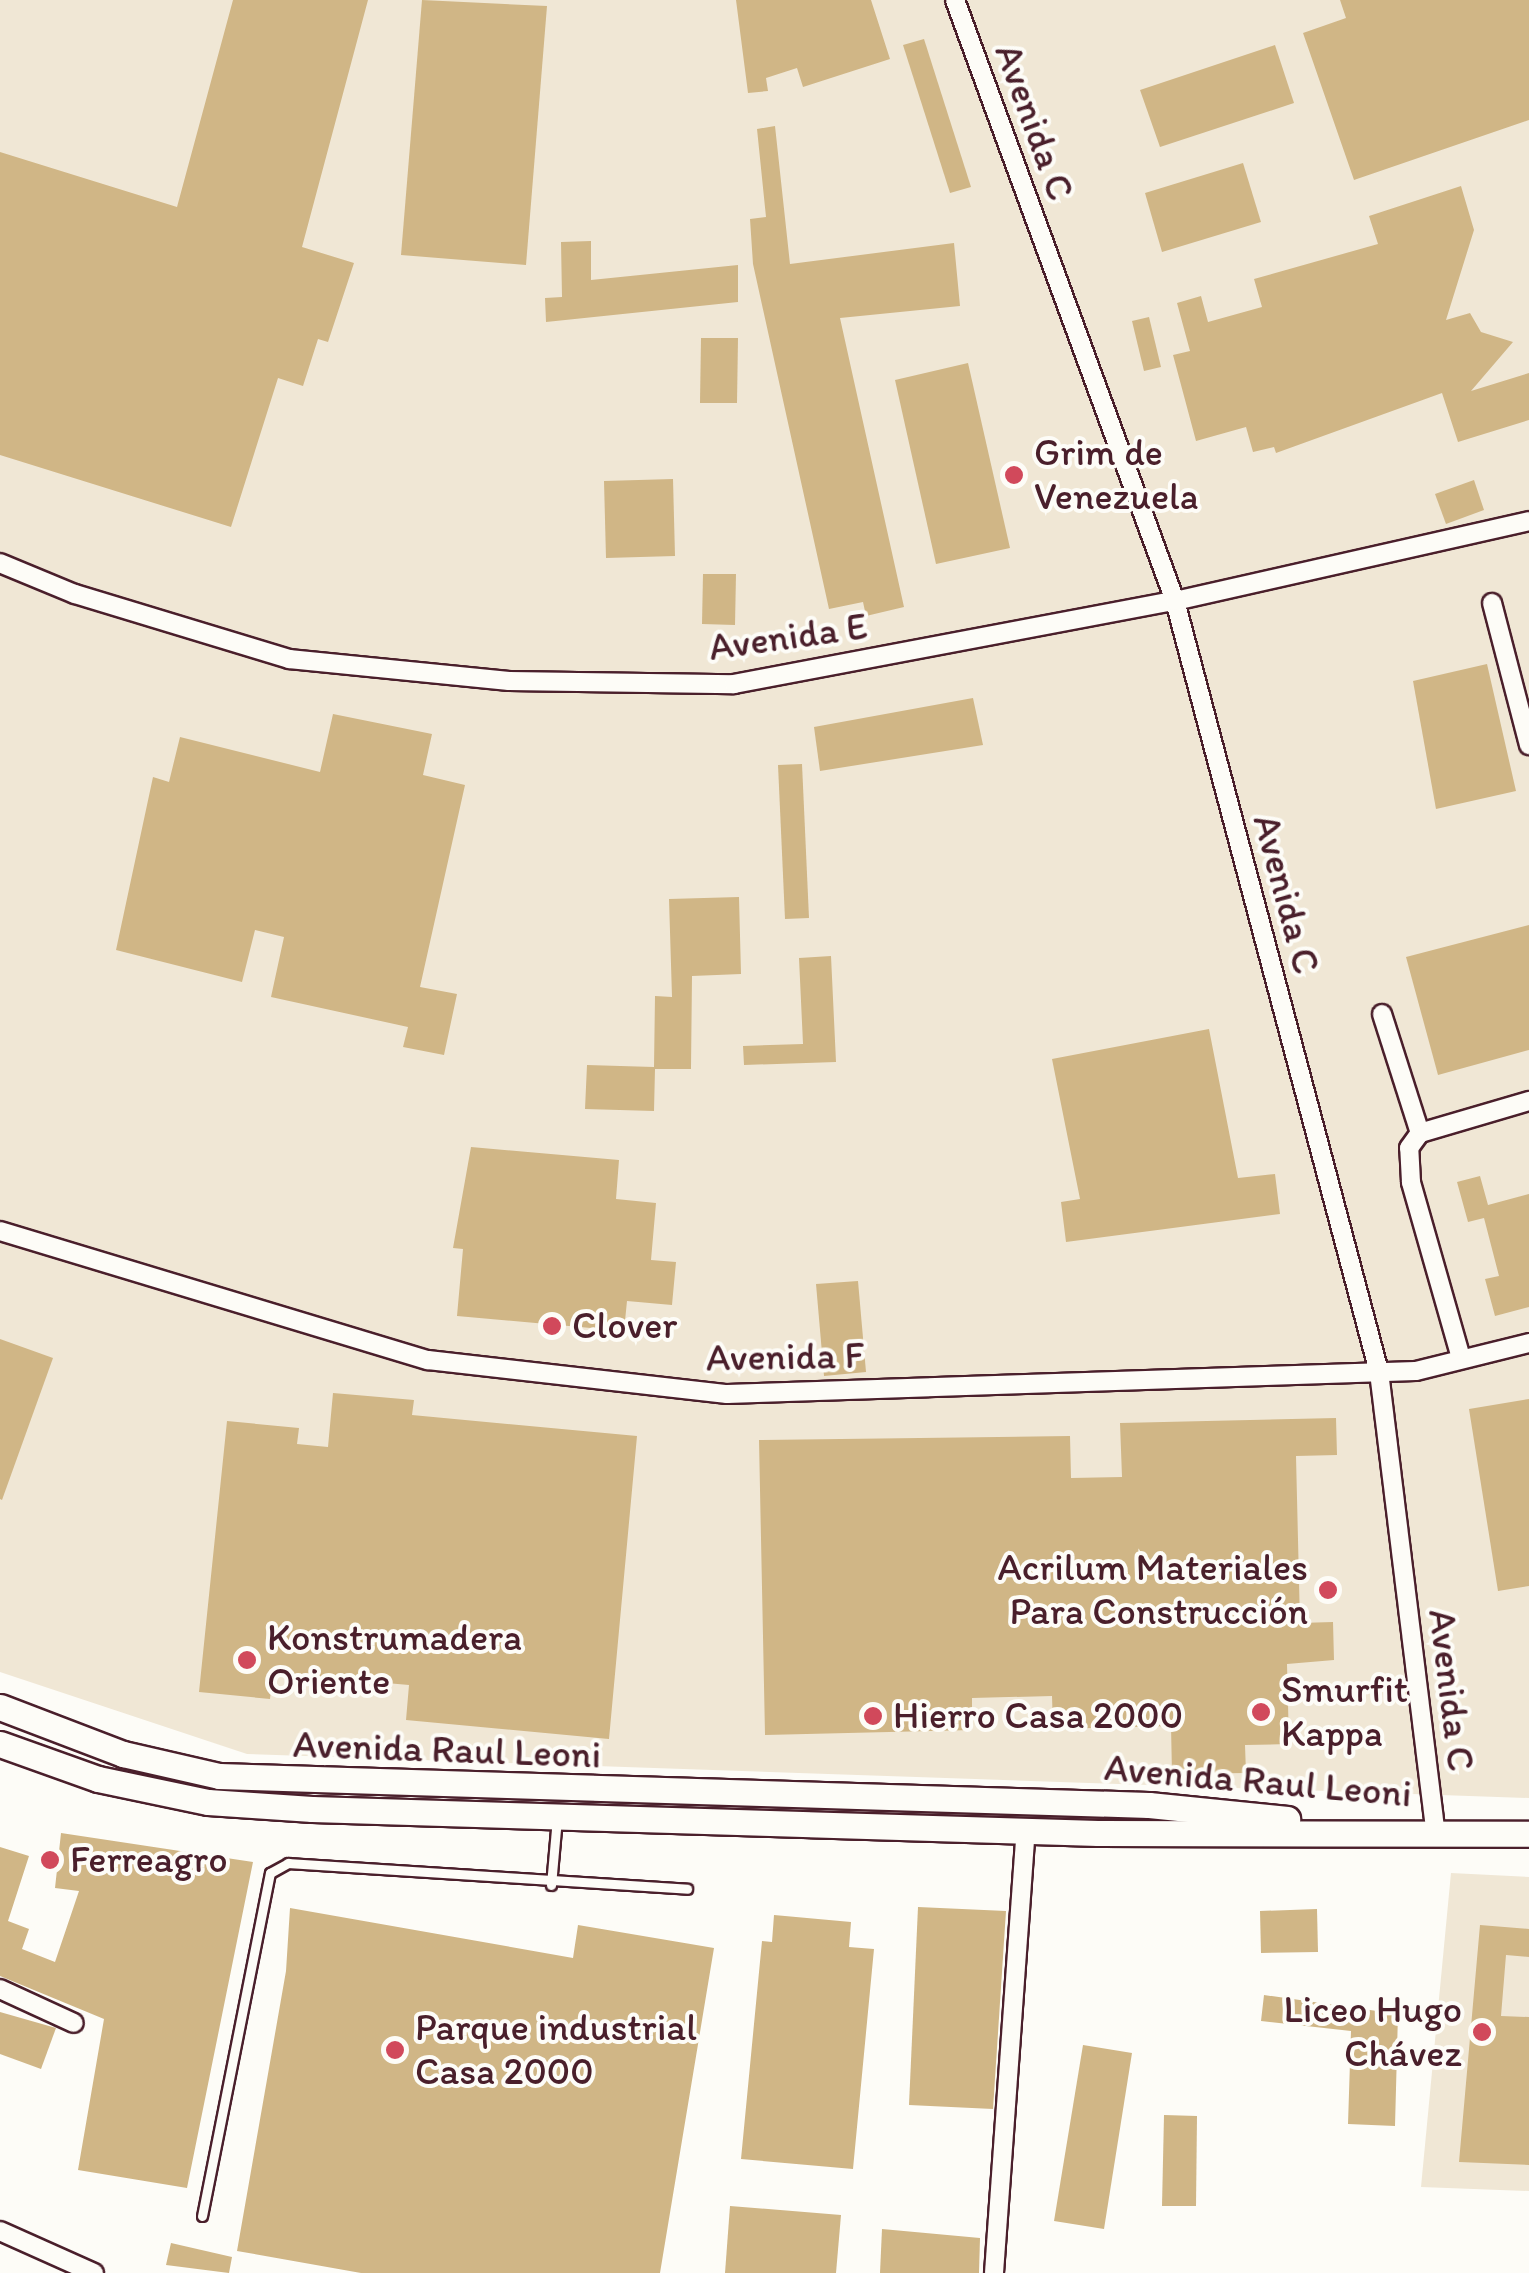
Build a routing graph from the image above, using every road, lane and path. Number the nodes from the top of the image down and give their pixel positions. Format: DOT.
graph roads {
  1 [pos="955,0"];
  2 [pos="1529,522"];
  3 [pos="0,563"];
  4 [pos="1175,601"];
  5 [pos="1492,604"];
  6 [pos="1529,745"];
  7 [pos="1382,1014"];
  8 [pos="1529,1100"];
  9 [pos="1420,1133"];
  10 [pos="0,1231"];
  11 [pos="1529,1342"];
  12 [pos="1461,1358"];
  13 [pos="1379,1372"];
  14 [pos="0,1708"];
  15 [pos="0,1744"];
  16 [pos="557,1815"];
  17 [pos="1026,1830"];
  18 [pos="1436,1834"];
  19 [pos="1529,1834"];
  20 [pos="552,1885"];
  21 [pos="687,1889"];
  22 [pos="0,1988"];
  23 [pos="74,2022"];
  24 [pos="202,2216"];
  25 [pos="0,2231"];
  26 [pos="94,2273"];
  27 [pos="994,2273"];
  1 -- 4 [label="street, Avenida C"];
  2 -- 4 [label="street, Avenida E"];
  3 -- 4 [label="street, Avenida E"];
  4 -- 13 [label="street, Avenida C"];
  5 -- 6 [label="street"];
  7 -- 9 [label="street"];
  8 -- 9 [label="street"];
  9 -- 12 [label="street"];
  10 -- 13 [label="street, Avenida F"];
  11 -- 12 [label="street, Avenida F"];
  12 -- 13 [label="street, Avenida F"];
  13 -- 18 [label="street, Avenida C"];
  14 -- 18 [label="main road, Avenida Raul Leoni"];
  15 -- 16 [label="main road, Avenida Raul Leoni"];
  16 -- 17 [label="main road, Avenida Raul Leoni"];
  16 -- 20 [label="lane"];
  17 -- 18 [label="main road, Avenida Raul Leoni"];
  17 -- 27 [label="street"];
  18 -- 19 [label="main road"];
  20 -- 21 [label="lane"];
  20 -- 24 [label="lane"];
  22 -- 23 [label="street"];
  25 -- 26 [label="street"];
}
